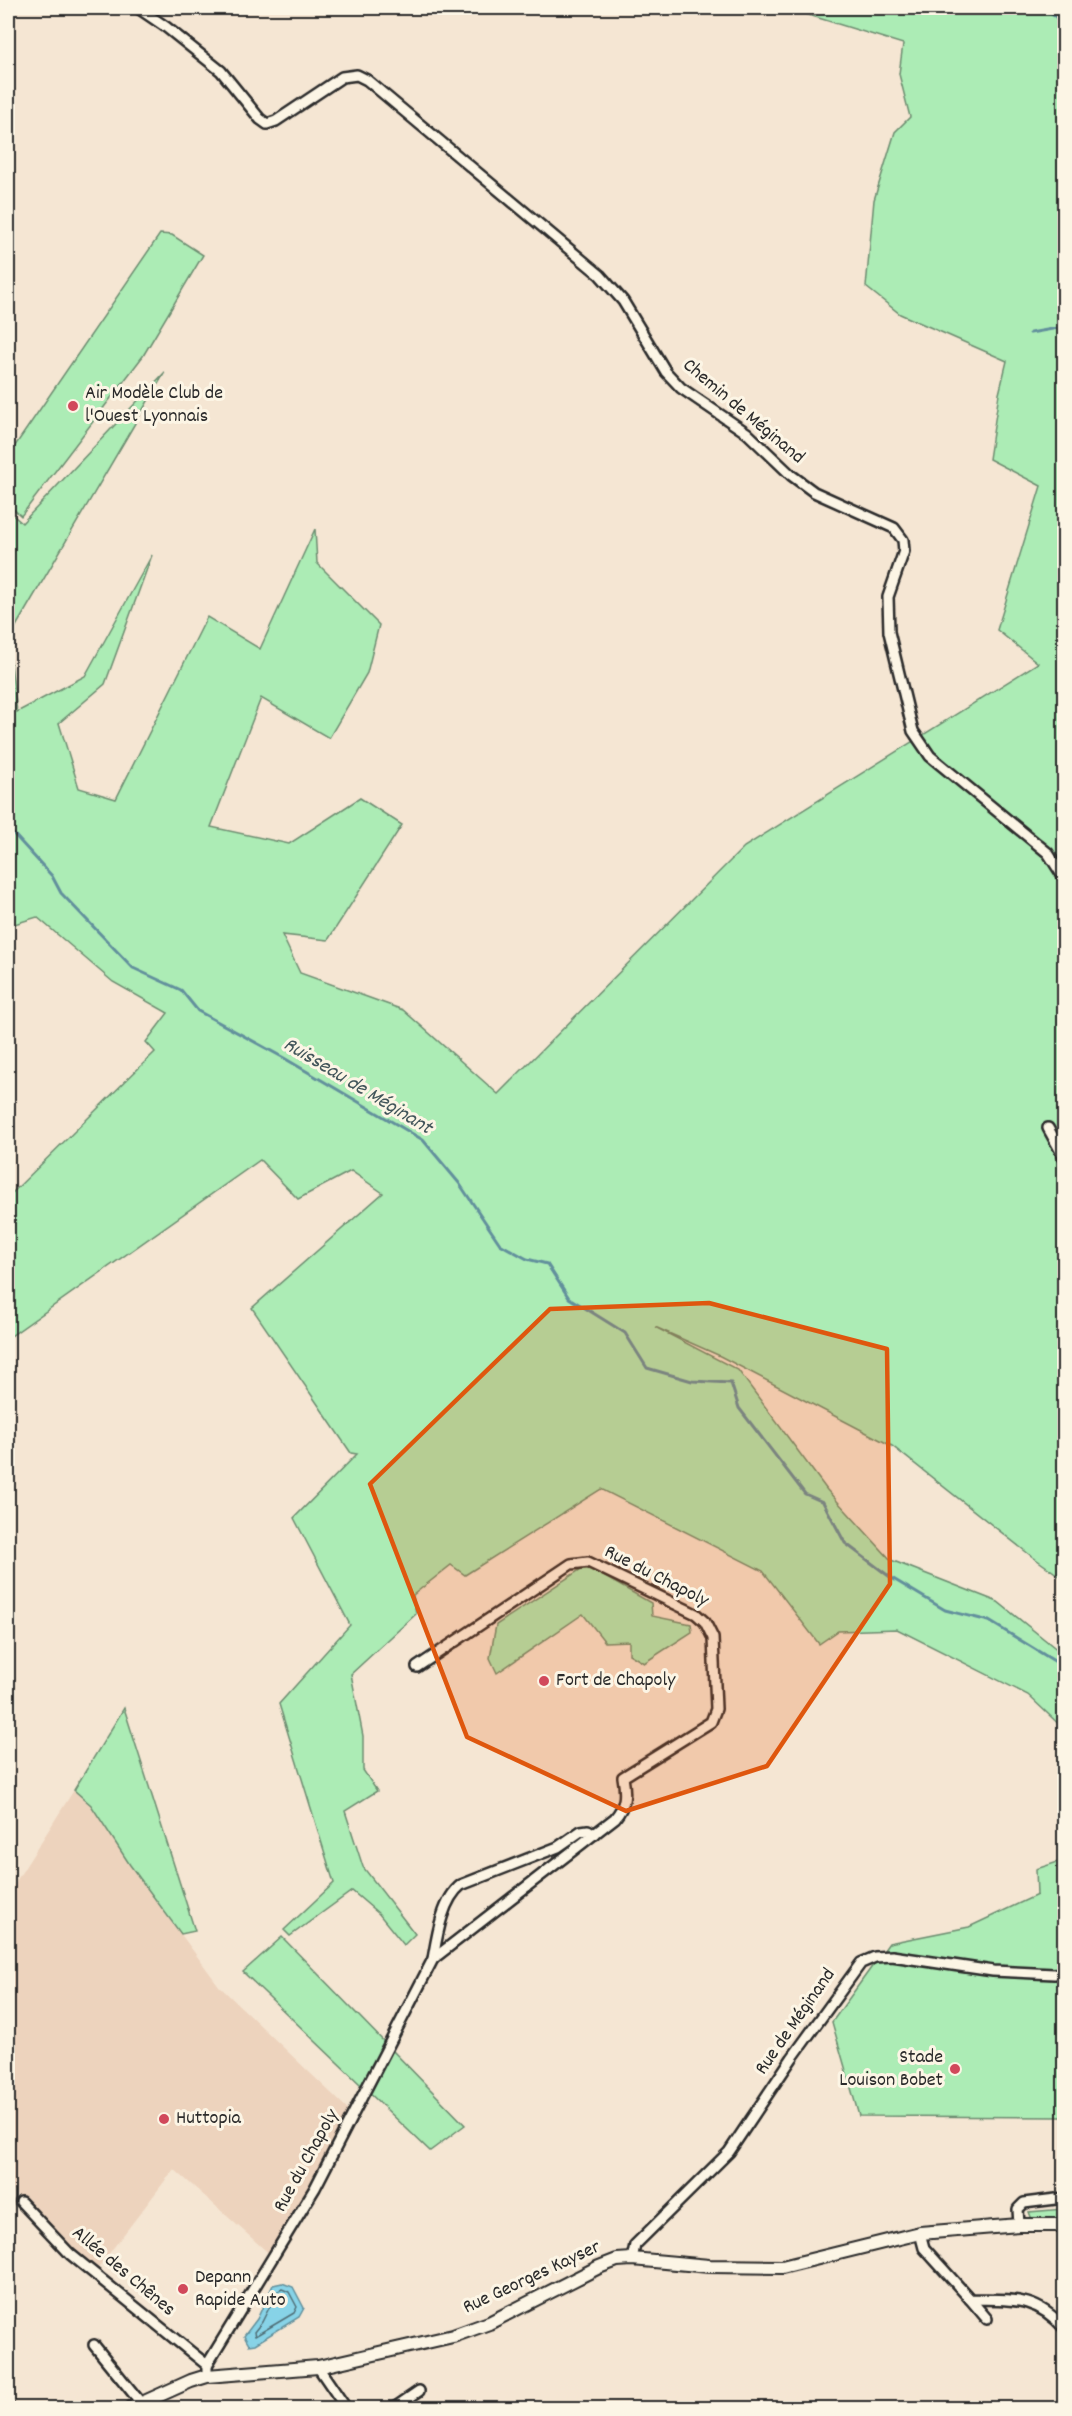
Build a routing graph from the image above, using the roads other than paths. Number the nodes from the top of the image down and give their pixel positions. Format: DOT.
graph roads {
  1 [pos="138,8"];
  2 [pos="1065,878"];
  3 [pos="1048,1128"];
  4 [pos="1065,1156"];
  5 [pos="417,1666"];
  6 [pos="595,1834"];
  7 [pos="433,1959"];
  8 [pos="1065,1972"];
  9 [pos="1065,2198"];
  10 [pos="21,2202"];
  11 [pos="1019,2225"];
  12 [pos="1065,2225"];
  13 [pos="920,2233"];
  14 [pos="632,2259"];
  15 [pos="970,2299"];
  16 [pos="987,2319"];
  17 [pos="1065,2328"];
  18 [pos="94,2345"];
  19 [pos="318,2367"];
  20 [pos="207,2370"];
  21 [pos="419,2391"];
  22 [pos="136,2406"];
  23 [pos="346,2409"];
  24 [pos="394,2409"];
  1 -- 2 [label="street, Chemin de Méginand"];
  3 -- 4 [label="street"];
  5 -- 6 [label="street, Rue du Chapoly"];
  6 -- 7 [label="street, Rue du Chapoly"];
  6 -- 7 [label="street, Rue du Chapoly"];
  7 -- 20 [label="street, Rue du Chapoly"];
  8 -- 14 [label="street, Rue de Méginand"];
  9 -- 11 [label="street"];
  10 -- 20 [label="street, Allée des Chênes"];
  11 -- 12 [label="street, Rue Georges Kayser"];
  11 -- 13 [label="street, Rue Georges Kayser"];
  13 -- 14 [label="street, Rue Georges Kayser"];
  13 -- 15 [label="street"];
  14 -- 19 [label="street, Rue Georges Kayser"];
  15 -- 16 [label="street"];
  15 -- 17 [label="street"];
  18 -- 22 [label="street"];
  19 -- 20 [label="street, Rue Georges Kayser"];
  19 -- 23 [label="street"];
  20 -- 22 [label="street, Rue Georges Kayser"];
  21 -- 24 [label="street"];
}
